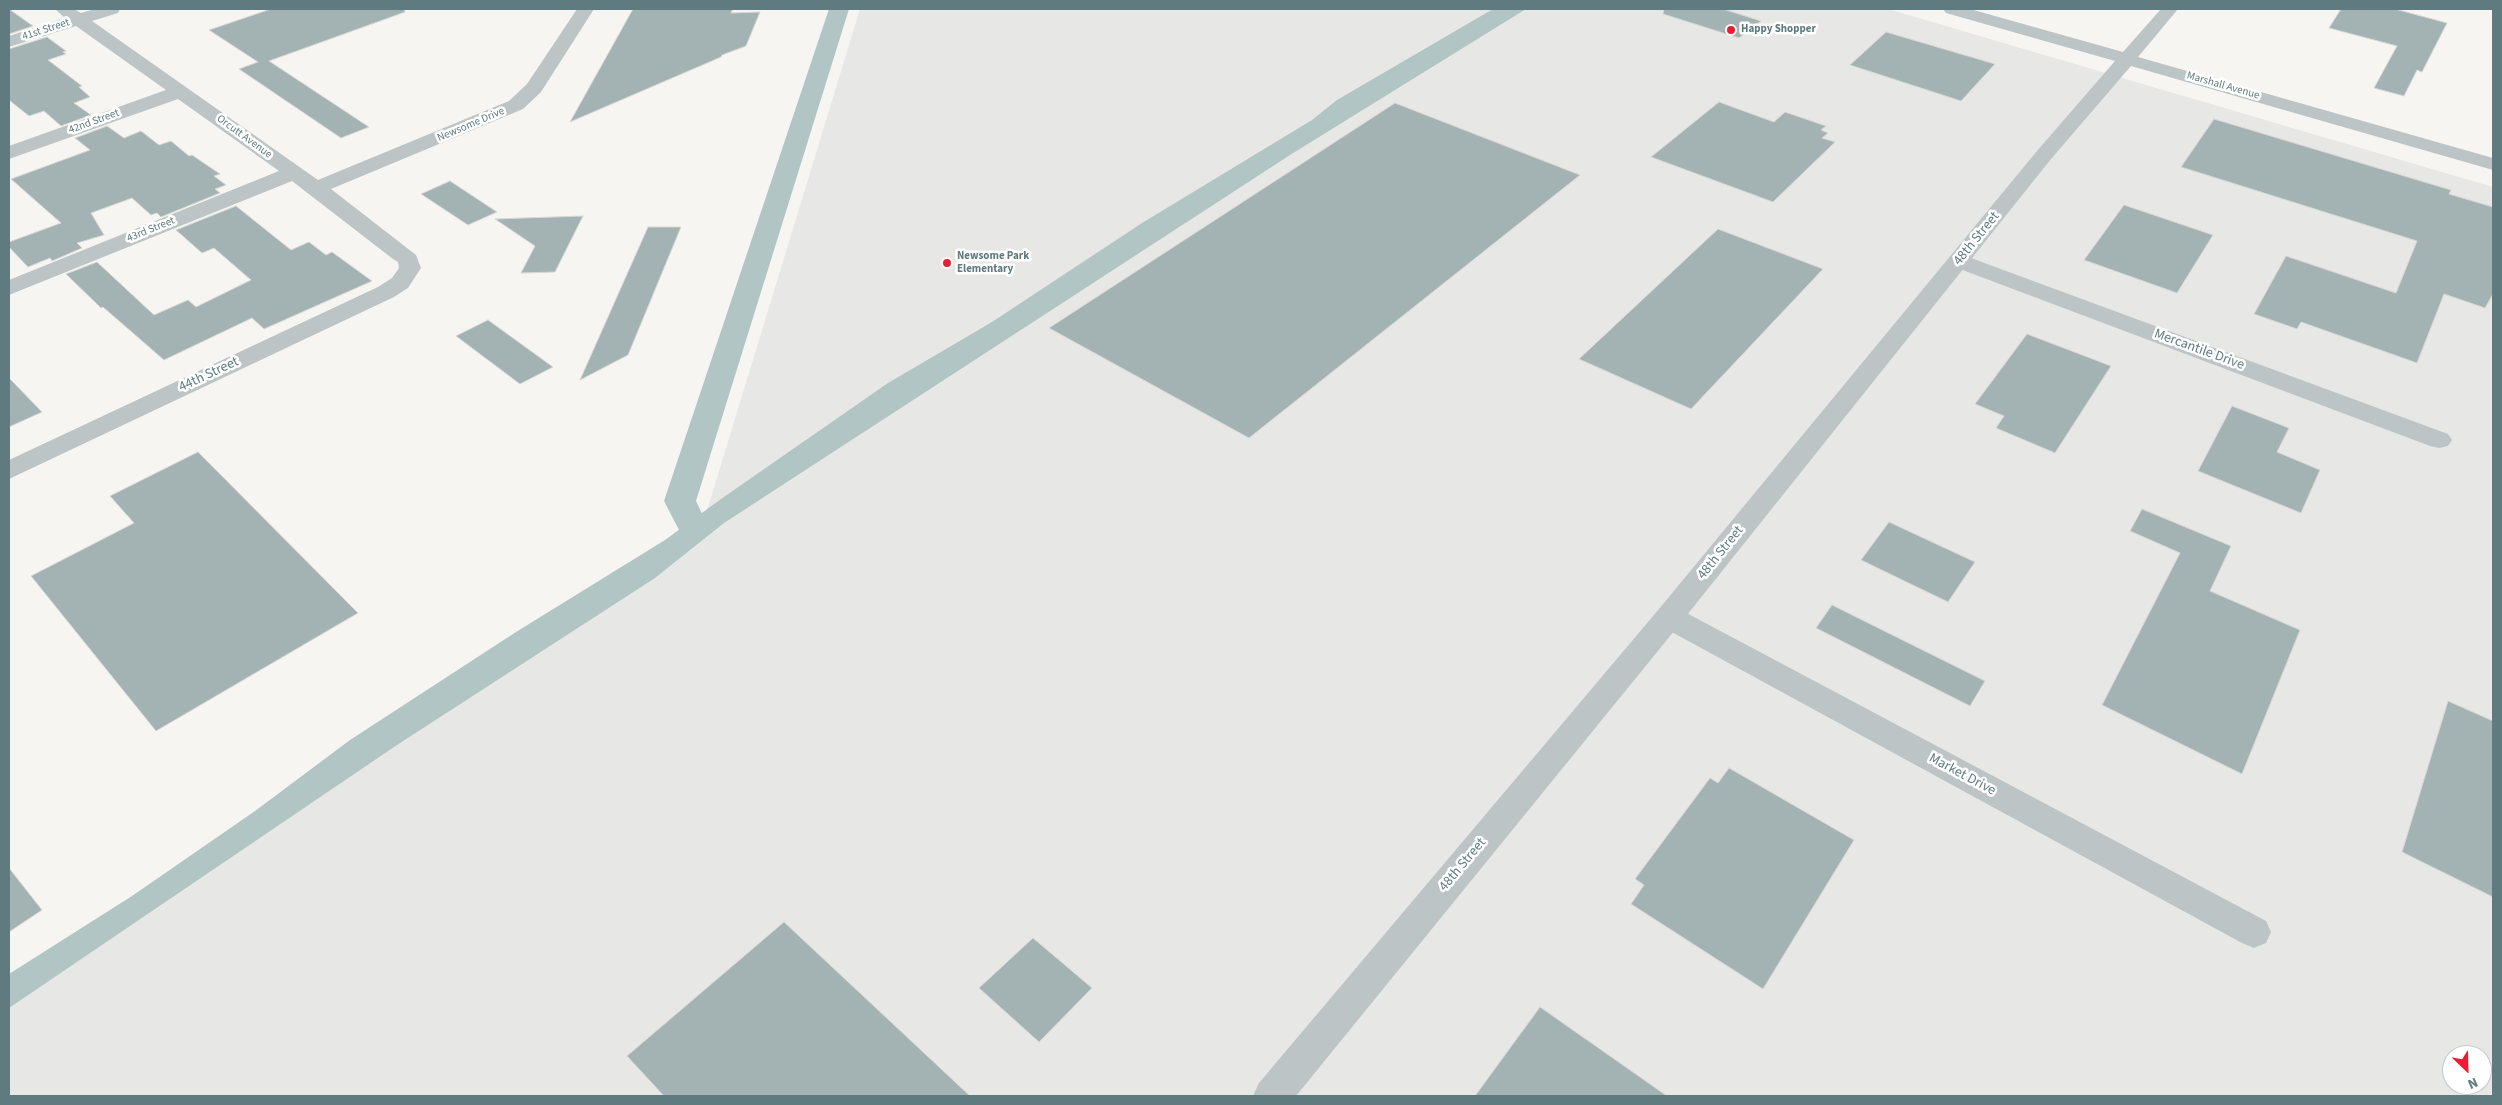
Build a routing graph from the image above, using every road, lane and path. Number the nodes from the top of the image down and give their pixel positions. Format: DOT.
graph roads {
  1 [pos="112,9"];
  2 [pos="585,9"];
  3 [pos="1952,9"];
  4 [pos="2170,9"];
  5 [pos="71,14"];
  6 [pos="9,42"];
  7 [pos="2126,59"];
  8 [pos="179,92"];
  9 [pos="9,153"];
  10 [pos="2493,164"];
  11 [pos="292,173"];
  12 [pos="316,188"];
  13 [pos="1960,261"];
  14 [pos="407,276"];
  15 [pos="9,288"];
  16 [pos="2439,440"];
  17 [pos="9,470"];
  18 [pos="1670,617"];
  19 [pos="2254,932"];
  20 [pos="1272,1096"];
  1 -- 5 [label="street, 41st Street"];
  2 -- 12 [label="street, Newsome Drive"];
  3 -- 7 [label="street, Marshall Avenue"];
  4 -- 7 [label="street, 48th Street"];
  5 -- 6 [label="street, 41st Street"];
  5 -- 8 [label="street, Orcutt Avenue"];
  7 -- 10 [label="street, Marshall Avenue"];
  7 -- 13 [label="street, 48th Street"];
  8 -- 9 [label="street, 42nd Street"];
  8 -- 11 [label="street, Orcutt Avenue"];
  11 -- 12 [label="street, Orcutt Avenue"];
  11 -- 15 [label="street, 43rd Street"];
  12 -- 14 [label="street, Orcutt Avenue"];
  13 -- 16 [label="street, Mercantile Drive"];
  13 -- 18 [label="street, 48th Street"];
  14 -- 17 [label="street, 44th Street"];
  18 -- 19 [label="street, Market Drive"];
  18 -- 20 [label="street, 48th Street"];
}
